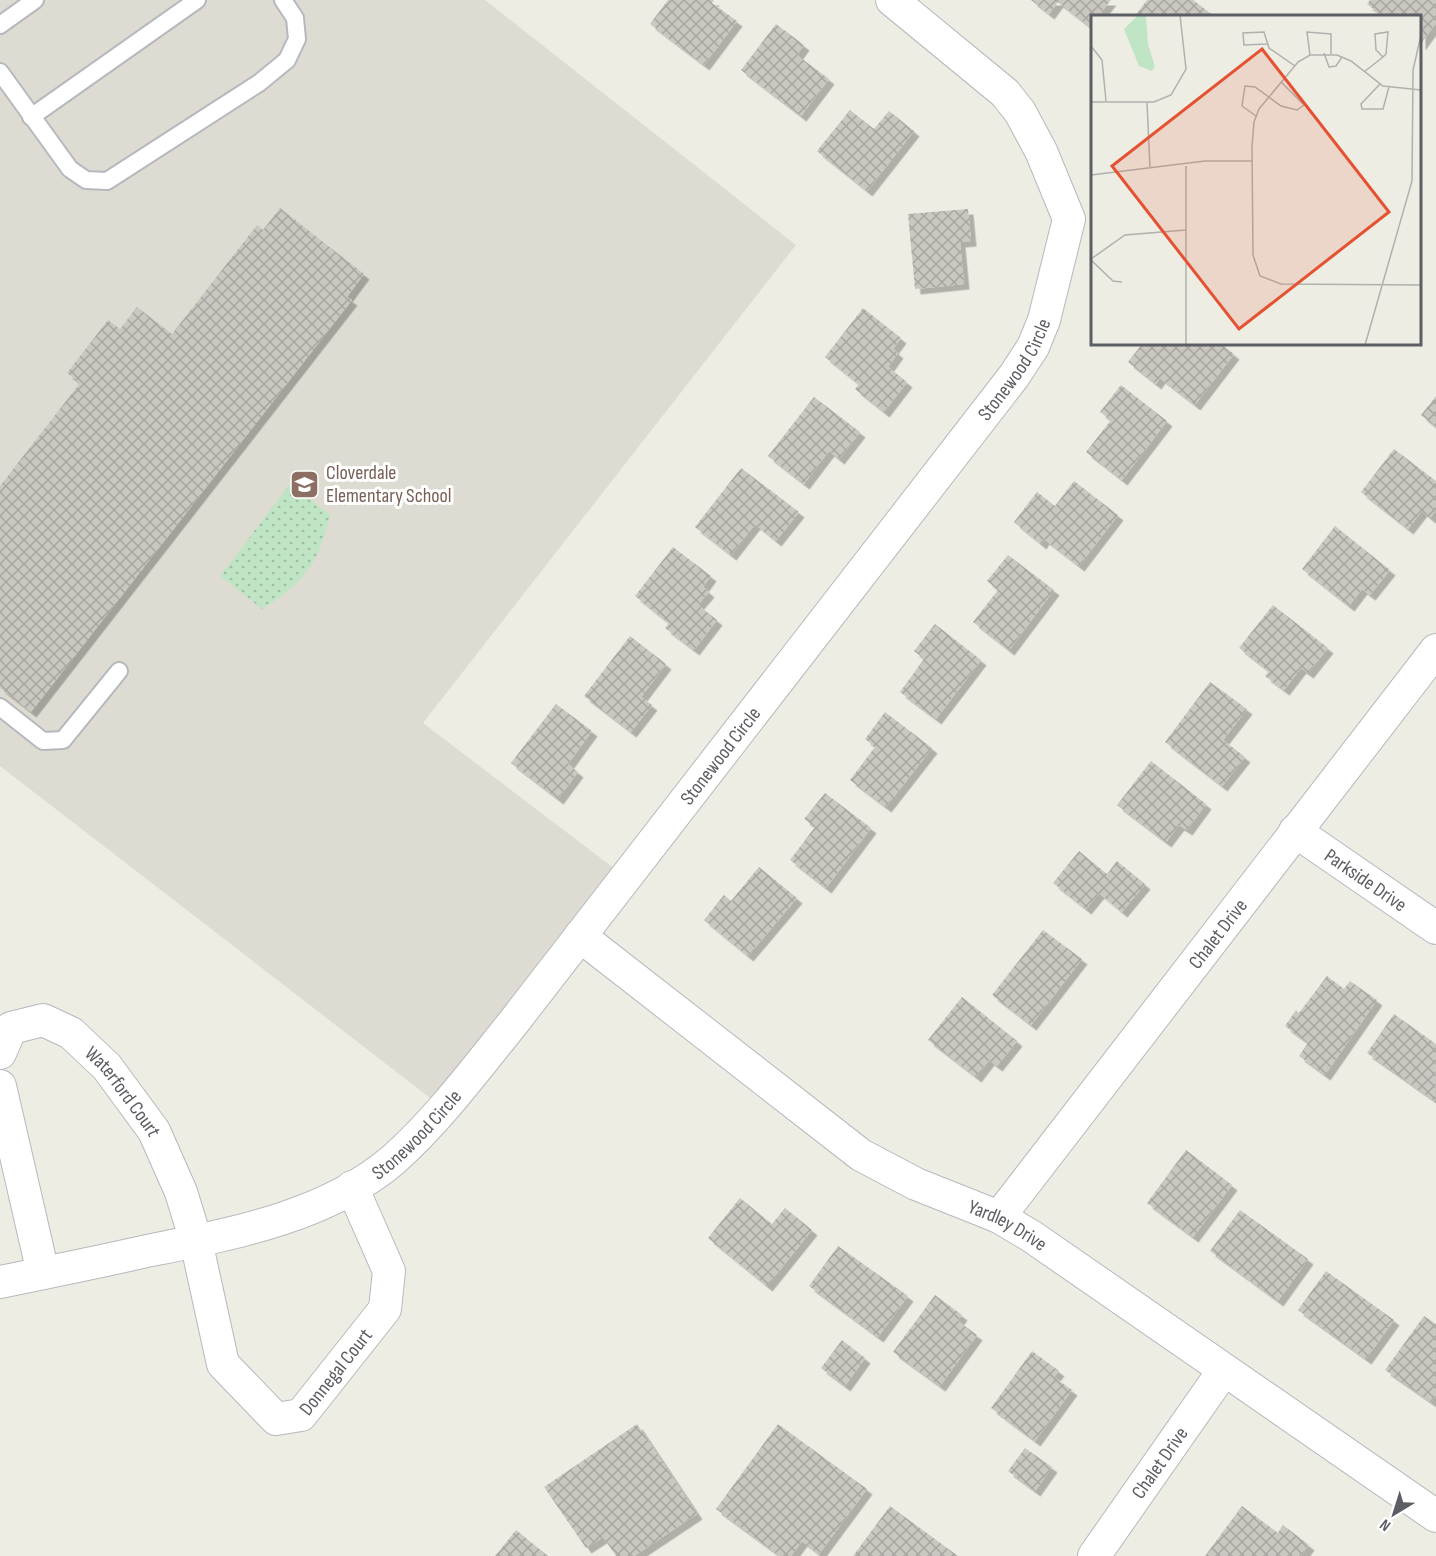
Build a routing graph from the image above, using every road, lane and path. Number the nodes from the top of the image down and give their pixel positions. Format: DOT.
graph roads {
  1 [pos="35,0"];
  2 [pos="197,0"];
  3 [pos="284,0"];
  4 [pos="892,0"];
  5 [pos="0,25"];
  6 [pos="0,72"];
  7 [pos="31,117"];
  8 [pos="1436,650"];
  9 [pos="119,671"];
  10 [pos="0,707"];
  11 [pos="1295,831"];
  12 [pos="1436,928"];
  13 [pos="580,936"];
  14 [pos="0,1053"];
  15 [pos="0,1086"];
  16 [pos="352,1187"];
  17 [pos="999,1217"];
  18 [pos="196,1241"];
  19 [pos="43,1273"];
  20 [pos="0,1282"];
  21 [pos="1224,1370"];
  22 [pos="1436,1516"];
  23 [pos="1094,1556"];
  1 -- 5 [label="lane"];
  2 -- 7 [label="lane"];
  3 -- 7 [label="lane"];
  4 -- 13 [label="street, Stonewood Circle"];
  6 -- 7 [label="lane"];
  8 -- 11 [label="street, Chalet Drive"];
  9 -- 10 [label="lane"];
  11 -- 12 [label="street, Parkside Drive"];
  11 -- 17 [label="street, Chalet Drive"];
  13 -- 16 [label="street, Stonewood Circle"];
  13 -- 17 [label="street, Yardley Drive"];
  14 -- 18 [label="street, Waterford Court"];
  15 -- 19 [label="street"];
  16 -- 18 [label="street, Stonewood Circle"];
  16 -- 18 [label="street, Donnegal Court"];
  17 -- 21 [label="street, Yardley Drive"];
  18 -- 19 [label="street, Stonewood Circle"];
  19 -- 20 [label="street, Stonewood Circle"];
  21 -- 22 [label="street, Yardley Drive"];
  21 -- 23 [label="street, Chalet Drive"];
}
